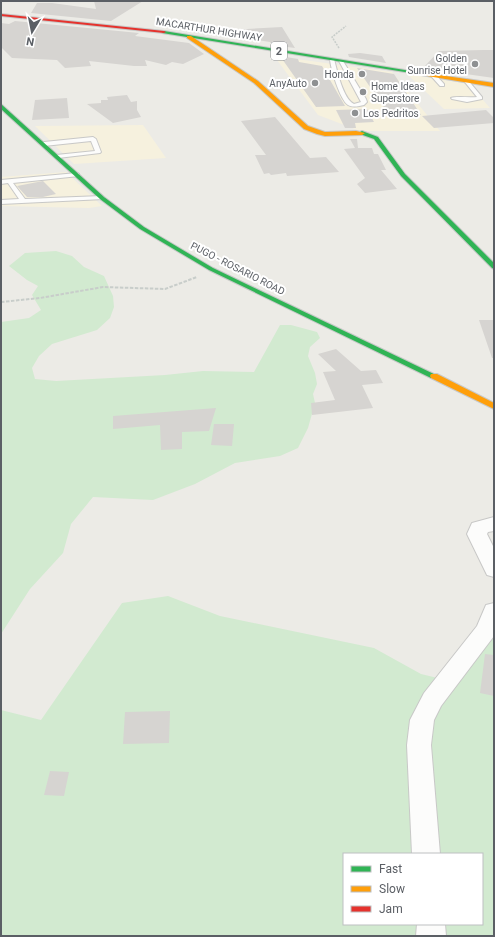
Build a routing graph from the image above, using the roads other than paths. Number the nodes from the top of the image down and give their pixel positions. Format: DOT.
graph roads {
  1 [pos="1,17"];
  2 [pos="189,37"];
  3 [pos="337,60"];
  4 [pos="433,75"];
  5 [pos="468,81"];
  6 [pos="442,85"];
  7 [pos="494,85"];
  8 [pos="454,98"];
  9 [pos="1,106"];
  10 [pos="44,144"];
  11 [pos="58,156"];
  12 [pos="77,174"];
  13 [pos="9,181"];
  14 [pos="1,182"];
  15 [pos="102,198"];
  16 [pos="23,201"];
  17 [pos="1,202"];
  18 [pos="494,267"];
  19 [pos="494,406"];
  20 [pos="494,524"];
  21 [pos="494,570"];
  22 [pos="494,611"];
  23 [pos="426,853"];
  24 [pos="431,925"];
  25 [pos="431,936"];
  1 -- 2 [label="main road, MACARTHUR HIGHWAY / 2"];
  2 -- 3 [label="main road, MACARTHUR HIGHWAY / 2"];
  2 -- 18 [label="main road"];
  3 -- 3 [label="lane"];
  3 -- 4 [label="main road, MACARTHUR HIGHWAY / 2"];
  4 -- 5 [label="main road, MACARTHUR HIGHWAY / 2"];
  4 -- 6 [label="lane"];
  5 -- 7 [label="main road, MACARTHUR HIGHWAY / 2"];
  5 -- 8 [label="lane"];
  9 -- 10 [label="main road, PUGO - ROSARIO ROAD"];
  10 -- 11 [label="main road, PUGO - ROSARIO ROAD"];
  10 -- 11 [label="lane"];
  11 -- 12 [label="main road, PUGO - ROSARIO ROAD"];
  12 -- 13 [label="lane"];
  12 -- 15 [label="main road, PUGO - ROSARIO ROAD"];
  13 -- 14 [label="lane"];
  13 -- 16 [label="lane"];
  15 -- 16 [label="lane"];
  15 -- 19 [label="main road, PUGO - ROSARIO ROAD"];
  16 -- 17 [label="lane"];
  20 -- 21 [label="street"];
  22 -- 23 [label="street"];
  24 -- 25 [label="street"];
}
